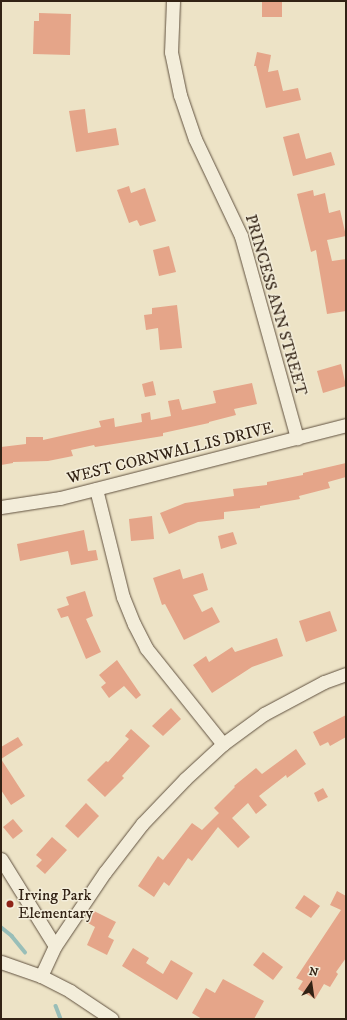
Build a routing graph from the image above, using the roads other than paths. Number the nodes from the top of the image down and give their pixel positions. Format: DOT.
graph roads {
  1 [pos="173,1"];
  2 [pos="346,425"];
  3 [pos="297,438"];
  4 [pos="96,489"];
  5 [pos="1,507"];
  6 [pos="346,674"];
  7 [pos="223,744"];
  8 [pos="1,859"];
  9 [pos="55,946"];
  10 [pos="1,962"];
  11 [pos="41,976"];
  12 [pos="112,1019"];
  1 -- 3 [label="street, PRINCESS ANN STREET"];
  2 -- 3 [label="street, WEST CORNWALLIS DRIVE"];
  3 -- 4 [label="street, WEST CORNWALLIS DRIVE"];
  4 -- 5 [label="street, WEST CORNWALLIS DRIVE"];
  4 -- 7 [label="street"];
  6 -- 7 [label="street"];
  7 -- 9 [label="street"];
  8 -- 9 [label="street"];
  9 -- 11 [label="street"];
  10 -- 11 [label="street"];
  11 -- 12 [label="street"];
}
